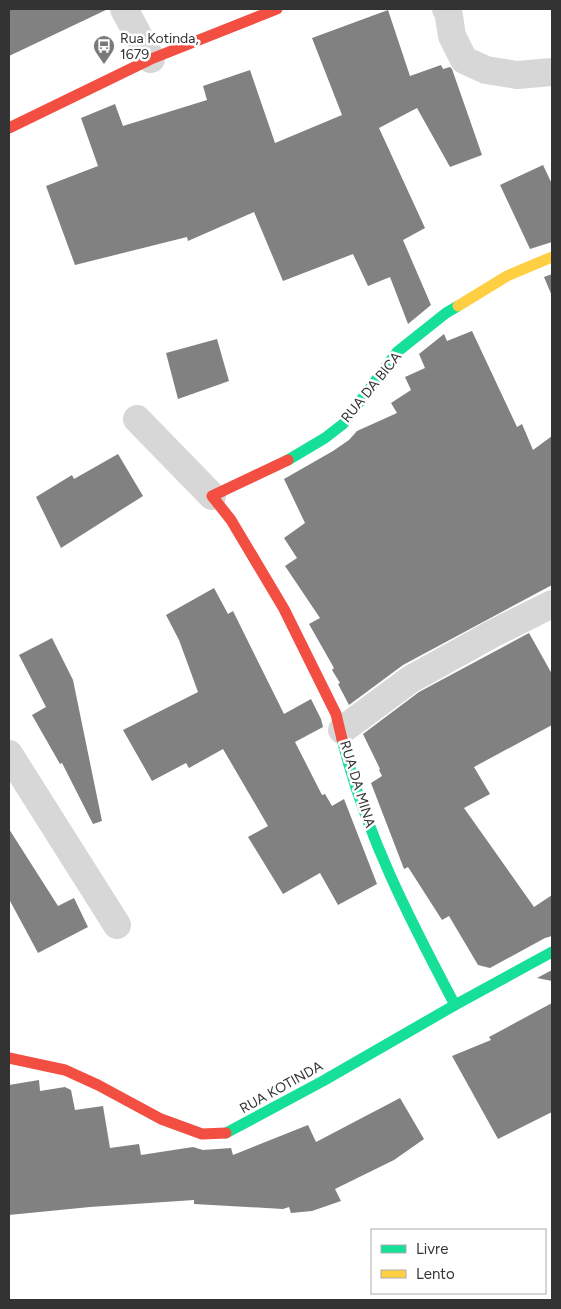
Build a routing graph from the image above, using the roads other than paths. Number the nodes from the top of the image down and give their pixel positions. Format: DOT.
graph roads {
  1 [pos="124,9"];
  2 [pos="277,9"];
  3 [pos="448,9"];
  4 [pos="150,59"];
  5 [pos="552,72"];
  6 [pos="9,128"];
  7 [pos="552,257"];
  8 [pos="136,419"];
  9 [pos="212,496"];
  10 [pos="552,604"];
  11 [pos="342,730"];
  12 [pos="9,754"];
  13 [pos="117,924"];
  14 [pos="552,952"];
  15 [pos="455,1005"];
  16 [pos="9,1058"];
  1 -- 4 [label="street"];
  2 -- 4 [label="street"];
  3 -- 5 [label="street"];
  4 -- 6 [label="street"];
  7 -- 9 [label="street, RUA DA BICA"];
  8 -- 9 [label="street"];
  9 -- 11 [label="street"];
  10 -- 11 [label="street, RUA DA MINA"];
  11 -- 15 [label="street, RUA DA MINA"];
  12 -- 13 [label="street"];
  14 -- 15 [label="street, RUA KOTINDA"];
  15 -- 16 [label="street, RUA KOTINDA"];
}
